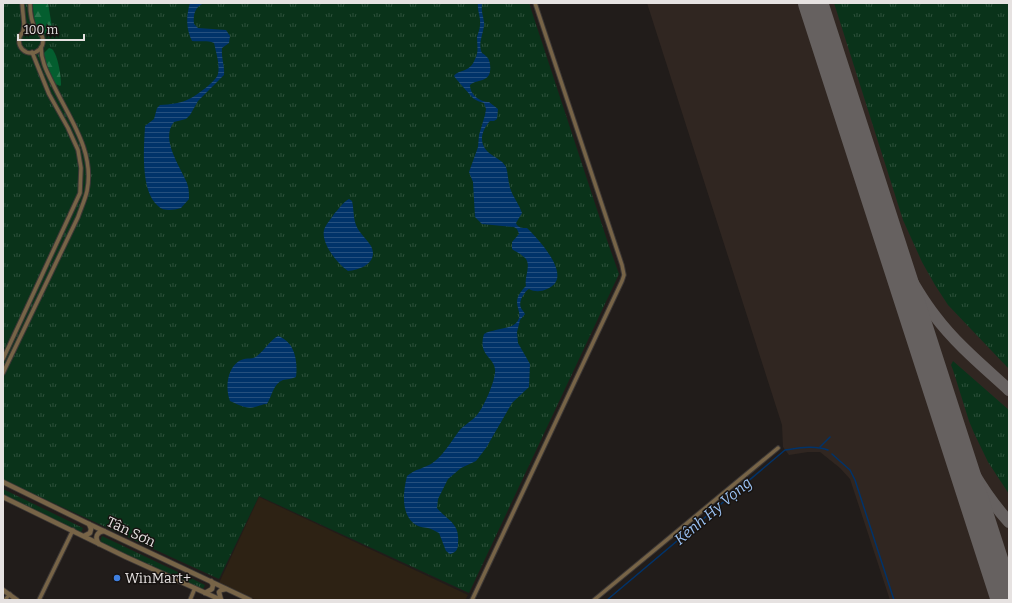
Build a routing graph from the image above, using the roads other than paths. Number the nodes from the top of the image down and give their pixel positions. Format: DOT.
graph roads {
  1 [pos="22,3"];
  2 [pos="30,3"];
  3 [pos="535,3"];
  4 [pos="36,30"];
  5 [pos="23,32"];
  6 [pos="41,47"];
  7 [pos="32,52"];
  8 [pos="66,108"];
  9 [pos="59,112"];
  10 [pos="80,181"];
  11 [pos="88,182"];
  12 [pos="68,221"];
  13 [pos="74,224"];
  14 [pos="37,285"];
  15 [pos="43,288"];
  16 [pos="22,318"];
  17 [pos="28,320"];
  18 [pos="3,359"];
  19 [pos="8,362"];
  20 [pos="3,373"];
  21 [pos="778,448"];
  22 [pos="3,482"];
  23 [pos="3,498"];
  24 [pos="89,524"];
  25 [pos="73,530"];
  26 [pos="104,531"];
  27 [pos="84,536"];
  28 [pos="99,544"];
  29 [pos="211,581"];
  30 [pos="195,588"];
  31 [pos="226,589"];
  32 [pos="3,590"];
  33 [pos="205,592"];
  34 [pos="10,594"];
  35 [pos="213,598"];
  36 [pos="5,600"];
  37 [pos="17,600"];
  38 [pos="39,600"];
  39 [pos="190,600"];
  40 [pos="221,600"];
  41 [pos="250,600"];
  42 [pos="472,600"];
  43 [pos="594,600"];
  1 -- 5 [label="street"];
  2 -- 4 [label="street"];
  3 -- 42 [label="street"];
  4 -- 5 [label="street"];
  4 -- 6 [label="street"];
  5 -- 7 [label="street"];
  6 -- 7 [label="street"];
  6 -- 8 [label="street"];
  7 -- 9 [label="street"];
  8 -- 9 [label="street"];
  8 -- 11 [label="street"];
  9 -- 10 [label="street"];
  10 -- 11 [label="street"];
  10 -- 12 [label="street"];
  11 -- 13 [label="street"];
  12 -- 13 [label="street"];
  12 -- 14 [label="street"];
  13 -- 15 [label="street"];
  14 -- 15 [label="street"];
  14 -- 16 [label="street"];
  15 -- 17 [label="street"];
  16 -- 17 [label="street"];
  16 -- 18 [label="street"];
  17 -- 19 [label="street"];
  18 -- 19 [label="street"];
  19 -- 20 [label="street"];
  21 -- 43 [label="street"];
  22 -- 24 [label="street, Tân Sơn"];
  23 -- 25 [label="street, Tân Sơn"];
  24 -- 26 [label="street, Tân Sơn"];
  24 -- 27 [label="street"];
  25 -- 27 [label="street, Tân Sơn"];
  25 -- 38 [label="street"];
  26 -- 28 [label="street"];
  26 -- 29 [label="street, Tân Sơn"];
  27 -- 28 [label="street, Tân Sơn"];
  28 -- 30 [label="street, Tân Sơn"];
  29 -- 31 [label="street, Tân Sơn"];
  29 -- 33 [label="street"];
  30 -- 33 [label="street, Tân Sơn"];
  30 -- 39 [label="street"];
  31 -- 40 [label="street"];
  31 -- 41 [label="street, Tân Sơn"];
  32 -- 34 [label="street"];
  33 -- 35 [label="street, Tân Sơn"];
  34 -- 36 [label="street"];
  34 -- 37 [label="street"];
  35 -- 40 [label="street, Tân Sơn"];
}
